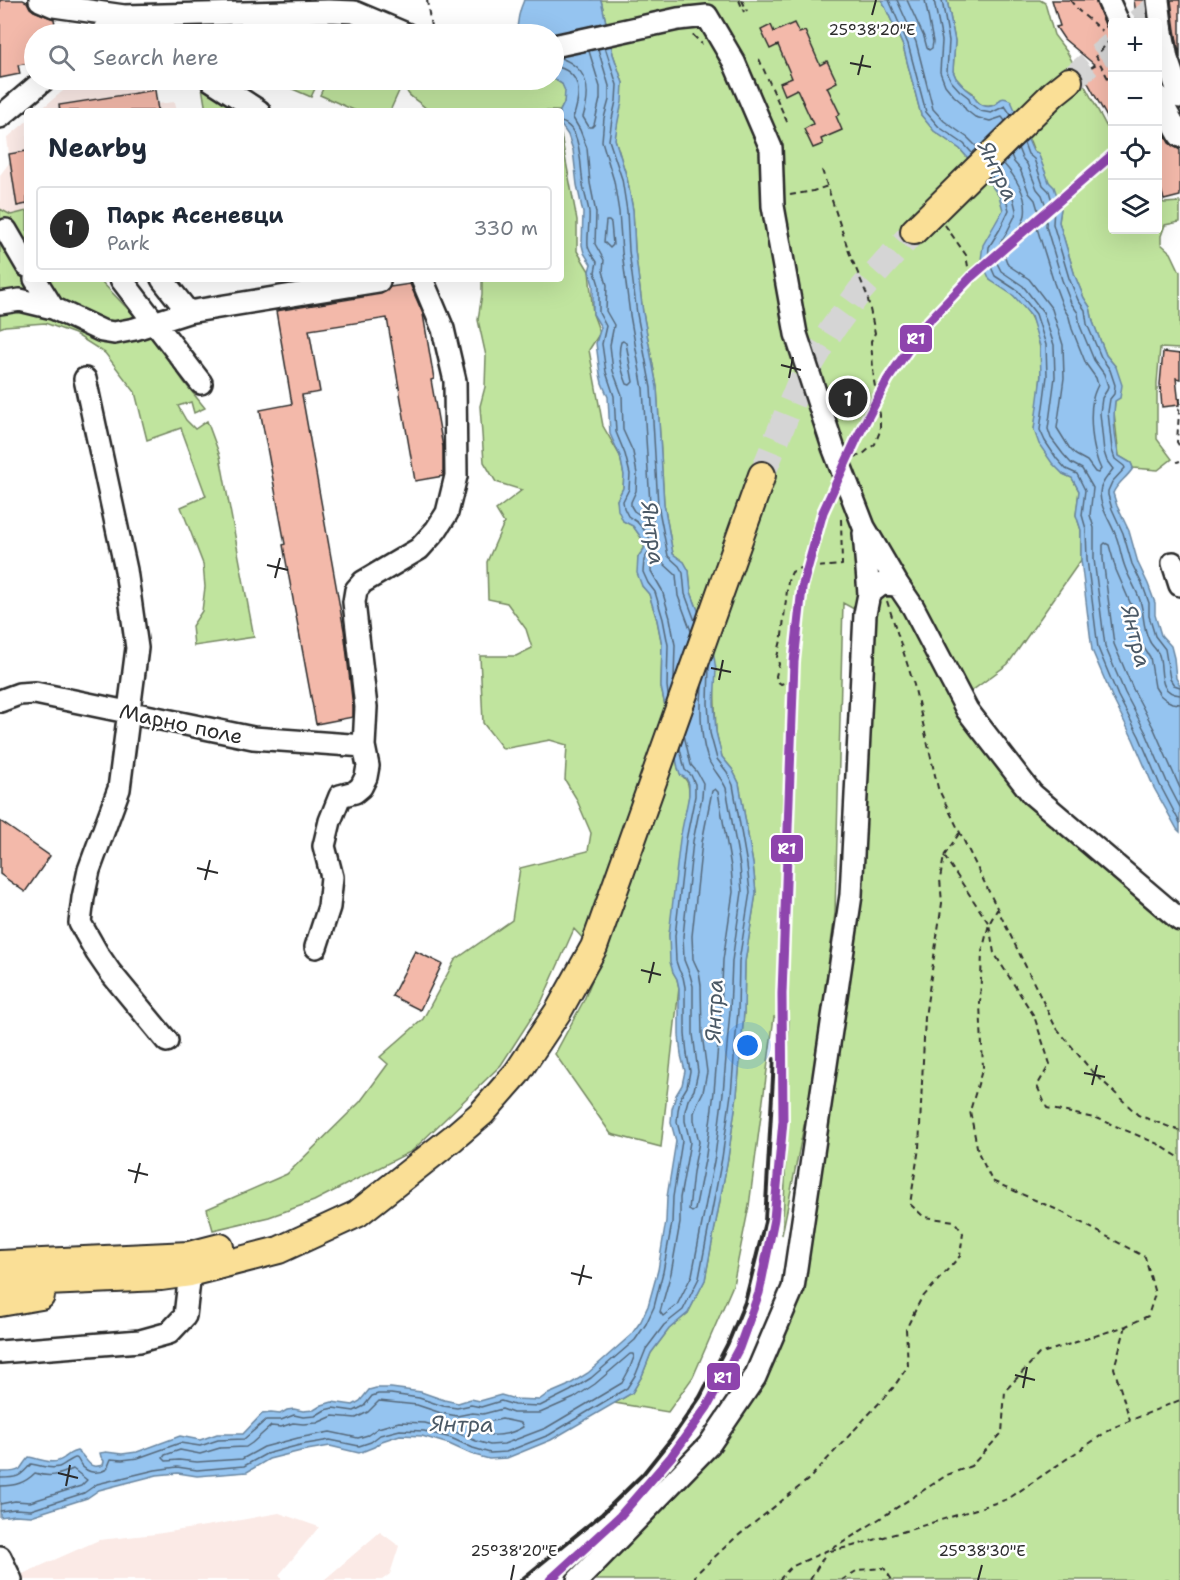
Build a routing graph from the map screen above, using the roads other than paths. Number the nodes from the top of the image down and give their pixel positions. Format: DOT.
graph roads {
  1 [pos="40,0"];
  2 [pos="1108,0"];
  3 [pos="1125,0"];
  4 [pos="1158,0"];
  5 [pos="124,16"];
  6 [pos="1110,18"];
  7 [pos="1127,18"];
  8 [pos="113,24"];
  9 [pos="135,24"];
  10 [pos="382,24"];
  11 [pos="564,44"];
  12 [pos="1174,68"];
  13 [pos="1062,87"];
  14 [pos="32,90"];
  15 [pos="226,90"];
  16 [pos="1180,98"];
  17 [pos="1162,103"];
  18 [pos="254,108"];
  19 [pos="0,117"];
  20 [pos="1180,136"];
  21 [pos="6,230"];
  22 [pos="914,231"];
  23 [pos="24,261"];
  24 [pos="37,282"];
  25 [pos="123,282"];
  26 [pos="164,282"];
  27 [pos="374,282"];
  28 [pos="423,282"];
  29 [pos="0,303"];
  30 [pos="53,308"];
  31 [pos="188,312"];
  32 [pos="155,323"];
  33 [pos="85,379"];
  34 [pos="201,383"];
  35 [pos="762,476"];
  36 [pos="864,526"];
  37 [pos="1173,563"];
  38 [pos="1180,585"];
  39 [pos="883,588"];
  40 [pos="0,701"];
  41 [pos="129,714"];
  42 [pos="364,746"];
  43 [pos="1180,920"];
  44 [pos="316,946"];
  45 [pos="167,1041"];
  46 [pos="421,1163"];
  47 [pos="0,1259"];
  48 [pos="0,1264"];
  49 [pos="31,1264"];
  50 [pos="190,1273"];
  51 [pos="161,1277"];
  52 [pos="0,1284"];
  53 [pos="0,1303"];
  54 [pos="0,1352"];
  55 [pos="0,1557"];
  56 [pos="11,1580"];
  57 [pos="578,1580"];
  1 -- 5 [label="street"];
  2 -- 6 [label="street"];
  3 -- 7 [label="street"];
  4 -- 12 [label="street"];
  5 -- 8 [label="street"];
  5 -- 9 [label="street"];
  5 -- 10 [label="street"];
  11 -- 36 [label="street"];
  12 -- 16 [label="street"];
  13 -- 22 [label="main road"];
  14 -- 19 [label="street"];
  15 -- 18 [label="street"];
  17 -- 20 [label="street"];
  21 -- 23 [label="street"];
  24 -- 30 [label="street"];
  25 -- 32 [label="street"];
  26 -- 31 [label="street"];
  27 -- 31 [label="street"];
  28 -- 42 [label="street"];
  29 -- 30 [label="street"];
  30 -- 32 [label="street"];
  31 -- 32 [label="street"];
  32 -- 34 [label="street"];
  33 -- 41 [label="street"];
  35 -- 46 [label="main road"];
  36 -- 39 [label="street"];
  36 -- 39 [label="street"];
  37 -- 38 [label="street"];
  39 -- 43 [label="street"];
  39 -- 57 [label="street"];
  40 -- 41 [label="street, Марно поле"];
  41 -- 42 [label="street, Марно поле"];
  41 -- 45 [label="street"];
  42 -- 44 [label="street"];
  46 -- 49 [label="main road"];
  46 -- 50 [label="main road"];
  47 -- 49 [label="main road"];
  48 -- 49 [label="main road"];
  50 -- 51 [label="main road"];
  50 -- 54 [label="street"];
  51 -- 52 [label="main road"];
  51 -- 53 [label="main road"];
  55 -- 56 [label="street"];
}
